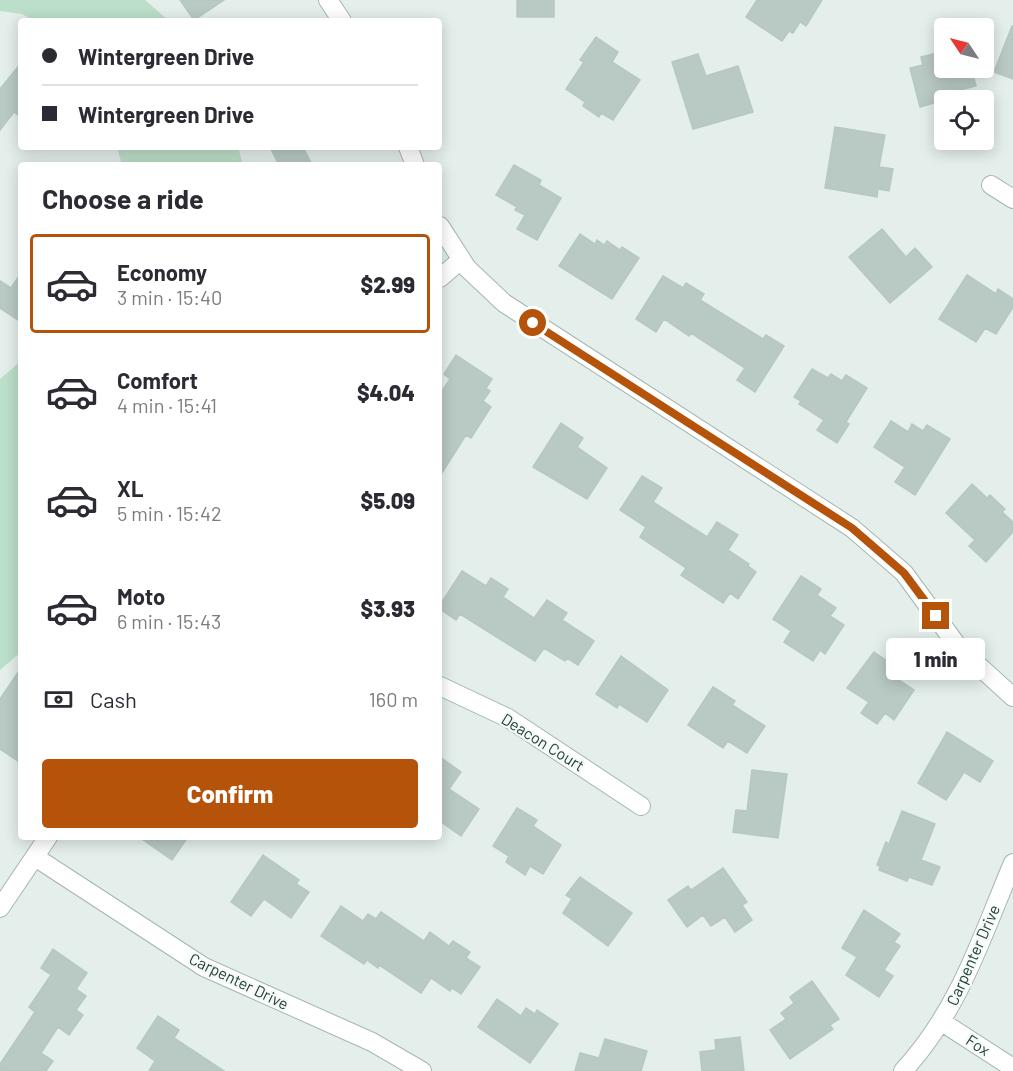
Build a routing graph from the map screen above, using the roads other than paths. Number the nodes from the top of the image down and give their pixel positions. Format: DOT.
graph roads {
  1 [pos="328,0"];
  2 [pos="340,18"];
  3 [pos="991,185"];
  4 [pos="1013,199"];
  5 [pos="442,229"];
  6 [pos="461,260"];
  7 [pos="442,276"];
  8 [pos="442,687"];
  9 [pos="1013,697"];
  10 [pos="641,806"];
  11 [pos="46,840"];
  12 [pos="35,857"];
  13 [pos="1013,863"];
  14 [pos="0,908"];
  15 [pos="942,1022"];
  16 [pos="1013,1068"];
  17 [pos="422,1071"];
  18 [pos="903,1071"];
  1 -- 2 [label="street"];
  3 -- 4 [label="street"];
  5 -- 6 [label="street"];
  6 -- 7 [label="street"];
  6 -- 9 [label="street"];
  8 -- 10 [label="street, Deacon Court"];
  11 -- 12 [label="street"];
  12 -- 14 [label="street"];
  12 -- 17 [label="street, Carpenter Drive"];
  13 -- 15 [label="street, Carpenter Drive"];
  15 -- 16 [label="street, Fox"];
  15 -- 18 [label="street, Carpenter Drive"];
}
